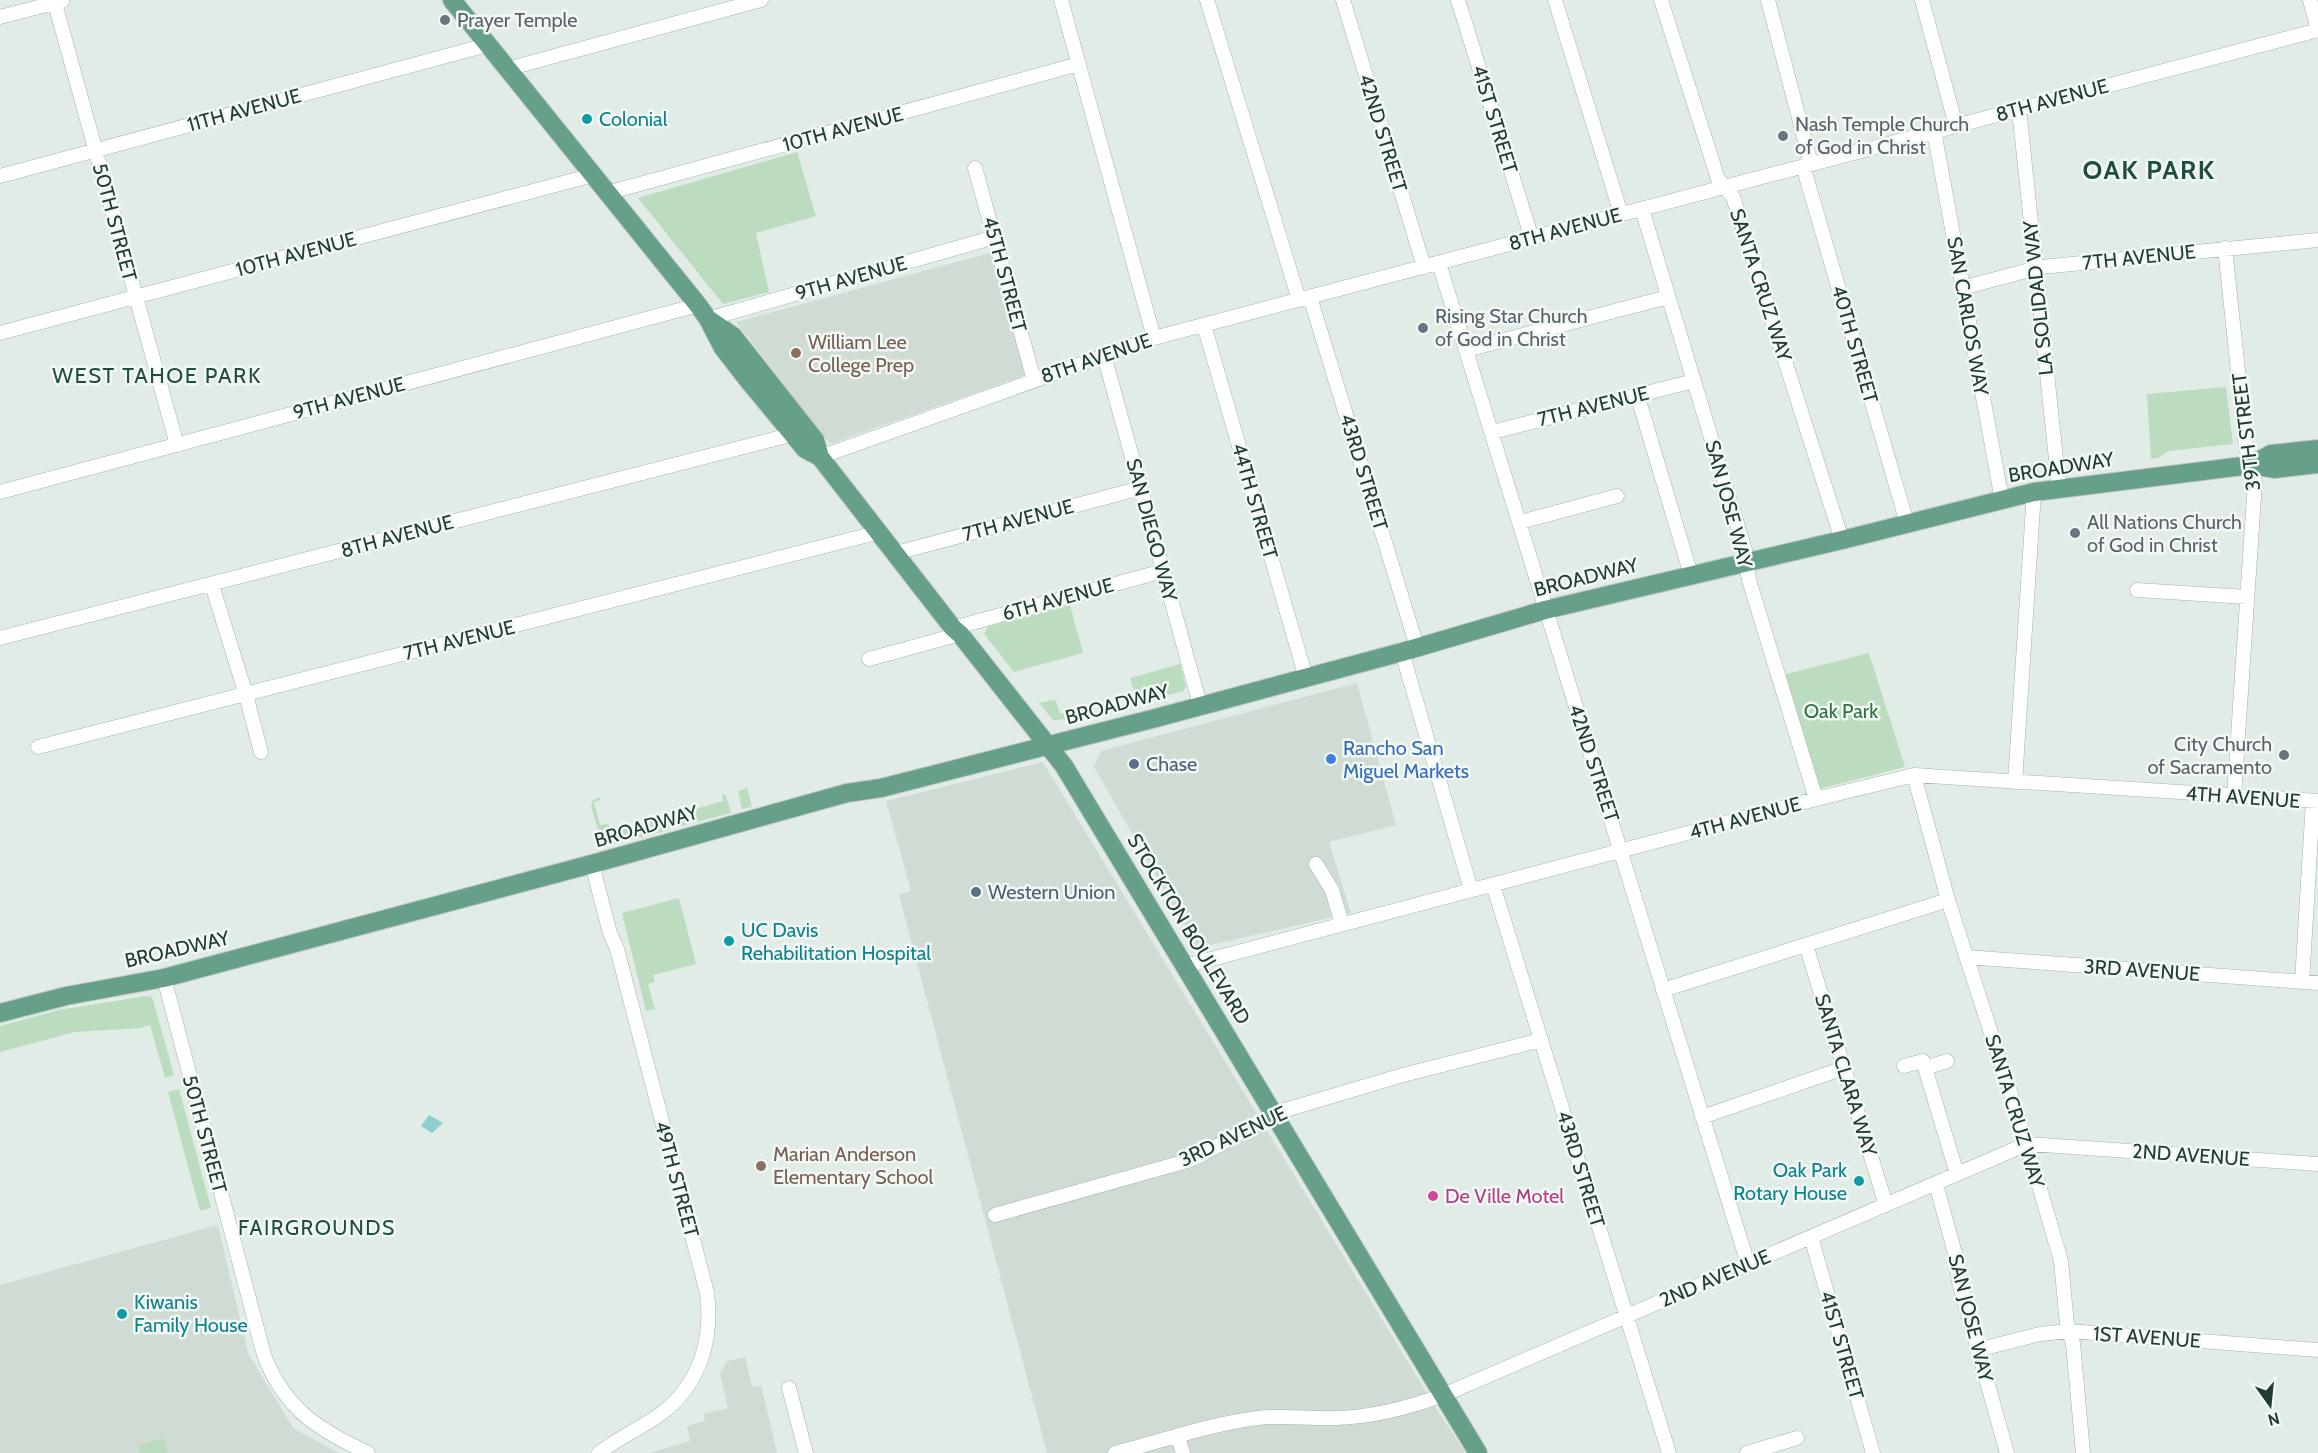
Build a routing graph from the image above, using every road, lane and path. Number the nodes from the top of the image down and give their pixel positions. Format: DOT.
graph roads {
  1 [pos="452,0"];
  2 [pos="761,0"];
  3 [pos="1061,0"];
  4 [pos="1207,0"];
  5 [pos="1343,0"];
  6 [pos="1458,0"];
  7 [pos="1555,0"];
  8 [pos="1661,0"];
  9 [pos="1768,0"];
  10 [pos="1922,0"];
  11 [pos="2310,0"];
  12 [pos="58,1"];
  13 [pos="0,17"];
  14 [pos="2318,30"];
  15 [pos="487,45"];
  16 [pos="1079,64"];
  17 [pos="507,69"];
  18 [pos="2019,109"];
  19 [pos="1956,126"];
  20 [pos="1934,131"];
  21 [pos="96,150"];
  22 [pos="1807,165"];
  23 [pos="975,168"];
  24 [pos="593,175"];
  25 [pos="0,176"];
  26 [pos="1725,187"];
  27 [pos="607,193"];
  28 [pos="1642,209"];
  29 [pos="1621,214"];
  30 [pos="994,237"];
  31 [pos="1532,238"];
  32 [pos="2318,240"];
  33 [pos="2225,248"];
  34 [pos="1439,263"];
  35 [pos="1424,267"];
  36 [pos="2035,269"];
  37 [pos="1962,288"];
  38 [pos="136,297"];
  39 [pos="1668,297"];
  40 [pos="1304,298"];
  41 [pos="703,312"];
  42 [pos="1204,325"];
  43 [pos="0,333"];
  44 [pos="1154,338"];
  45 [pos="1466,350"];
  46 [pos="1104,355"];
  47 [pos="1034,380"];
  48 [pos="1694,381"];
  49 [pos="1637,394"];
  50 [pos="1492,432"];
  51 [pos="794,434"];
  52 [pos="177,445"];
  53 [pos="2318,449"];
  54 [pos="820,457"];
  55 [pos="2318,464"];
  56 [pos="2251,465"];
  57 [pos="2059,487"];
  58 [pos="1140,488"];
  59 [pos="0,492"];
  60 [pos="2034,492"];
  61 [pos="1617,496"];
  62 [pos="2002,500"];
  63 [pos="1520,522"];
  64 [pos="1907,523"];
  65 [pos="880,532"];
  66 [pos="1842,540"];
  67 [pos="896,553"];
  68 [pos="1747,562"];
  69 [pos="1163,571"];
  70 [pos="1691,575"];
  71 [pos="212,585"];
  72 [pos="2137,590"];
  73 [pos="2247,597"];
  74 [pos="1545,610"];
  75 [pos="957,631"];
  76 [pos="0,638"];
  77 [pos="1409,650"];
  78 [pos="869,660"];
  79 [pos="1306,678"];
  80 [pos="246,695"];
  81 [pos="1200,705"];
  82 [pos="1049,745"];
  83 [pos="38,747"];
  84 [pos="261,752"];
  85 [pos="1914,775"];
  86 [pos="2015,782"];
  87 [pos="2234,796"];
  88 [pos="1816,799"];
  89 [pos="2316,801"];
  90 [pos="1620,851"];
  91 [pos="592,864"];
  92 [pos="1316,864"];
  93 [pos="1493,885"];
  94 [pos="1471,890"];
  95 [pos="1948,900"];
  96 [pos="1342,924"];
  97 [pos="1806,945"];
  98 [pos="1966,957"];
  99 [pos="1185,966"];
  100 [pos="164,978"];
  101 [pos="2302,982"];
  102 [pos="2318,983"];
  103 [pos="1663,990"];
  104 [pos="0,1013"];
  105 [pos="1541,1040"];
  106 [pos="1947,1061"];
  107 [pos="1904,1066"];
  108 [pos="1844,1068"];
  109 [pos="1925,1068"];
  110 [pos="1275,1113"];
  111 [pos="1702,1117"];
  112 [pos="2027,1144"];
  113 [pos="2318,1164"];
  114 [pos="1957,1174"];
  115 [pos="1936,1184"];
  116 [pos="1886,1205"];
  117 [pos="995,1215"];
  118 [pos="1811,1237"];
  119 [pos="1748,1264"];
  120 [pos="1626,1316"];
  121 [pos="2069,1330"];
  122 [pos="1977,1350"];
  123 [pos="2318,1350"];
  124 [pos="789,1388"];
  125 [pos="1443,1395"];
  126 [pos="1178,1437"];
  127 [pos="1797,1438"];
  128 [pos="368,1453"];
  129 [pos="599,1453"];
  130 [pos="806,1453"];
  131 [pos="1115,1453"];
  132 [pos="1183,1453"];
  133 [pos="1478,1453"];
  134 [pos="1669,1453"];
  135 [pos="1747,1453"];
  136 [pos="1873,1453"];
  137 [pos="2007,1453"];
  138 [pos="2083,1453"];
  1 -- 15 [label="main road, STOCKTON BOULEVARD"];
  2 -- 17 [label="street"];
  3 -- 16 [label="street"];
  4 -- 40 [label="street, 43RD STREET"];
  5 -- 35 [label="street, 42ND STREET"];
  6 -- 31 [label="street, 41ST STREET"];
  7 -- 29 [label="street"];
  8 -- 26 [label="street, SANTA CRUZ WAY"];
  9 -- 22 [label="street, 40TH STREET"];
  10 -- 19 [label="street"];
  11 -- 14 [label="street"];
  12 -- 13 [label="street"];
  12 -- 21 [label="street, 50TH STREET"];
  14 -- 18 [label="street, 8TH AVENUE"];
  15 -- 17 [label="main road, STOCKTON BOULEVARD"];
  15 -- 21 [label="street, 11TH AVENUE"];
  16 -- 27 [label="street, 10TH AVENUE"];
  16 -- 44 [label="street"];
  17 -- 24 [label="main road, STOCKTON BOULEVARD"];
  18 -- 19 [label="street, 8TH AVENUE"];
  18 -- 36 [label="street, LA SOLIDAD WAY"];
  19 -- 20 [label="street, 8TH AVENUE"];
  20 -- 22 [label="street, 8TH AVENUE"];
  20 -- 37 [label="street, SAN CARLOS WAY"];
  21 -- 25 [label="street, 11TH AVENUE"];
  21 -- 38 [label="street, 50TH STREET"];
  22 -- 26 [label="street, 8TH AVENUE"];
  22 -- 64 [label="street, 40TH STREET"];
  23 -- 30 [label="street, 45TH STREET"];
  24 -- 27 [label="main road, STOCKTON BOULEVARD"];
  24 -- 38 [label="street, 10TH AVENUE"];
  26 -- 28 [label="street, 8TH AVENUE"];
  26 -- 66 [label="street, SANTA CRUZ WAY"];
  27 -- 41 [label="main road, STOCKTON BOULEVARD"];
  28 -- 29 [label="street, 8TH AVENUE"];
  28 -- 39 [label="street, SAN JOSE WAY"];
  29 -- 31 [label="street, 8TH AVENUE"];
  30 -- 41 [label="street, 9TH AVENUE"];
  30 -- 47 [label="street, 45TH STREET"];
  31 -- 34 [label="street, 8TH AVENUE"];
  32 -- 33 [label="street, 7TH AVENUE"];
  33 -- 36 [label="street, 7TH AVENUE"];
  33 -- 56 [label="street, 39TH STREET"];
  34 -- 35 [label="street, 8TH AVENUE"];
  34 -- 45 [label="street, 42ND STREET"];
  35 -- 40 [label="street, 8TH AVENUE"];
  36 -- 37 [label="street, 7TH AVENUE"];
  36 -- 57 [label="street, LA SOLIDAD WAY"];
  37 -- 62 [label="street, SAN CARLOS WAY"];
  38 -- 43 [label="street, 10TH AVENUE"];
  38 -- 52 [label="street, 50TH STREET"];
  39 -- 45 [label="street"];
  39 -- 48 [label="street, SAN JOSE WAY"];
  40 -- 42 [label="street, 8TH AVENUE"];
  40 -- 77 [label="street, 43RD STREET"];
  41 -- 51 [label="main road, STOCKTON BOULEVARD"];
  41 -- 52 [label="street, 9TH AVENUE"];
  41 -- 54 [label="main road, STOCKTON BOULEVARD"];
  42 -- 44 [label="street, 8TH AVENUE"];
  42 -- 79 [label="street, 44TH STREET"];
  44 -- 46 [label="street, 8TH AVENUE"];
  45 -- 50 [label="street, 42ND STREET"];
  46 -- 47 [label="street, 8TH AVENUE"];
  46 -- 58 [label="street, SAN DIEGO WAY"];
  47 -- 54 [label="street, 8TH AVENUE"];
  48 -- 49 [label="street, 7TH AVENUE"];
  48 -- 68 [label="street, SAN JOSE WAY"];
  49 -- 50 [label="street, 7TH AVENUE"];
  49 -- 70 [label="street"];
  50 -- 63 [label="street, 42ND STREET"];
  51 -- 54 [label="main road, STOCKTON BOULEVARD"];
  51 -- 71 [label="street, 8TH AVENUE"];
  52 -- 59 [label="street, 9TH AVENUE"];
  53 -- 56 [label="main road, BROADWAY"];
  54 -- 65 [label="main road, STOCKTON BOULEVARD"];
  55 -- 56 [label="main road, BROADWAY"];
  56 -- 57 [label="main road, BROADWAY"];
  56 -- 73 [label="street, 39TH STREET"];
  57 -- 60 [label="main road, BROADWAY"];
  58 -- 67 [label="street, 7TH AVENUE"];
  58 -- 69 [label="street, SAN DIEGO WAY"];
  60 -- 62 [label="main road, BROADWAY"];
  60 -- 86 [label="street"];
  61 -- 63 [label="street"];
  62 -- 64 [label="main road, BROADWAY"];
  63 -- 74 [label="street, 42ND STREET"];
  64 -- 66 [label="main road, BROADWAY"];
  65 -- 67 [label="main road, STOCKTON BOULEVARD"];
  65 -- 80 [label="street, 7TH AVENUE"];
  66 -- 68 [label="main road, BROADWAY"];
  67 -- 75 [label="main road, STOCKTON BOULEVARD"];
  68 -- 70 [label="main road, BROADWAY"];
  68 -- 88 [label="street, SAN JOSE WAY"];
  69 -- 75 [label="street, 6TH AVENUE"];
  69 -- 81 [label="street, SAN DIEGO WAY"];
  70 -- 74 [label="main road, BROADWAY"];
  71 -- 76 [label="street, 8TH AVENUE"];
  71 -- 80 [label="street"];
  72 -- 73 [label="street"];
  73 -- 87 [label="street, 39TH STREET"];
  74 -- 77 [label="main road, BROADWAY"];
  74 -- 90 [label="street, 42ND STREET"];
  75 -- 78 [label="street, 6TH AVENUE"];
  75 -- 82 [label="main road, STOCKTON BOULEVARD"];
  77 -- 79 [label="main road, BROADWAY"];
  77 -- 94 [label="street, 43RD STREET"];
  79 -- 81 [label="main road, BROADWAY"];
  80 -- 83 [label="street, 7TH AVENUE"];
  80 -- 84 [label="street"];
  81 -- 82 [label="main road, BROADWAY"];
  82 -- 91 [label="main road, BROADWAY"];
  82 -- 99 [label="main road, STOCKTON BOULEVARD"];
  85 -- 86 [label="street, 4TH AVENUE"];
  85 -- 88 [label="street, 4TH AVENUE"];
  85 -- 95 [label="street, SANTA CRUZ WAY"];
  86 -- 87 [label="street, 4TH AVENUE"];
  87 -- 89 [label="street, 4TH AVENUE"];
  88 -- 90 [label="street, 4TH AVENUE"];
  89 -- 101 [label="street"];
  90 -- 93 [label="street, 4TH AVENUE"];
  90 -- 103 [label="street, 42ND STREET"];
  91 -- 100 [label="main road, BROADWAY"];
  91 -- 129 [label="street, 49TH STREET"];
  92 -- 96 [label="street"];
  93 -- 94 [label="street, 4TH AVENUE"];
  93 -- 105 [label="street, 43RD STREET"];
  94 -- 96 [label="street, 4TH AVENUE"];
  95 -- 97 [label="street"];
  95 -- 98 [label="street, SANTA CRUZ WAY"];
  96 -- 99 [label="street, 4TH AVENUE"];
  97 -- 103 [label="street"];
  97 -- 108 [label="street, SANTA CLARA WAY"];
  98 -- 101 [label="street, 3RD AVENUE"];
  98 -- 112 [label="street, SANTA CRUZ WAY"];
  99 -- 110 [label="main road, STOCKTON BOULEVARD"];
  100 -- 104 [label="main road, BROADWAY"];
  100 -- 128 [label="street, 50TH STREET"];
  101 -- 102 [label="street, 3RD AVENUE"];
  103 -- 111 [label="street, 42ND STREET"];
  105 -- 110 [label="street, 3RD AVENUE"];
  105 -- 120 [label="street, 43RD STREET"];
  106 -- 109 [label="street"];
  107 -- 109 [label="street"];
  108 -- 111 [label="street"];
  108 -- 116 [label="street, SANTA CLARA WAY"];
  109 -- 114 [label="street"];
  110 -- 117 [label="street, 3RD AVENUE"];
  110 -- 125 [label="main road, STOCKTON BOULEVARD"];
  111 -- 119 [label="street, 42ND STREET"];
  112 -- 113 [label="street, 2ND AVENUE"];
  112 -- 114 [label="street, 2ND AVENUE"];
  112 -- 121 [label="street, SANTA CRUZ WAY"];
  114 -- 115 [label="street, 2ND AVENUE"];
  115 -- 116 [label="street, 2ND AVENUE"];
  115 -- 122 [label="street, SAN JOSE WAY"];
  116 -- 118 [label="street, 2ND AVENUE"];
  118 -- 119 [label="street, 2ND AVENUE"];
  118 -- 136 [label="street, 41ST STREET"];
  119 -- 120 [label="street, 2ND AVENUE"];
  120 -- 125 [label="street, 2ND AVENUE"];
  120 -- 134 [label="street, 43RD STREET"];
  121 -- 122 [label="street, 1ST AVENUE"];
  121 -- 123 [label="street, 1ST AVENUE"];
  121 -- 138 [label="street, SANTA CRUZ WAY"];
  122 -- 137 [label="street, SAN JOSE WAY"];
  124 -- 130 [label="street"];
  125 -- 126 [label="street, 2ND AVENUE"];
  125 -- 133 [label="main road, STOCKTON BOULEVARD"];
  126 -- 131 [label="street, 2ND AVENUE"];
  126 -- 132 [label="street"];
  127 -- 135 [label="street"];
}
